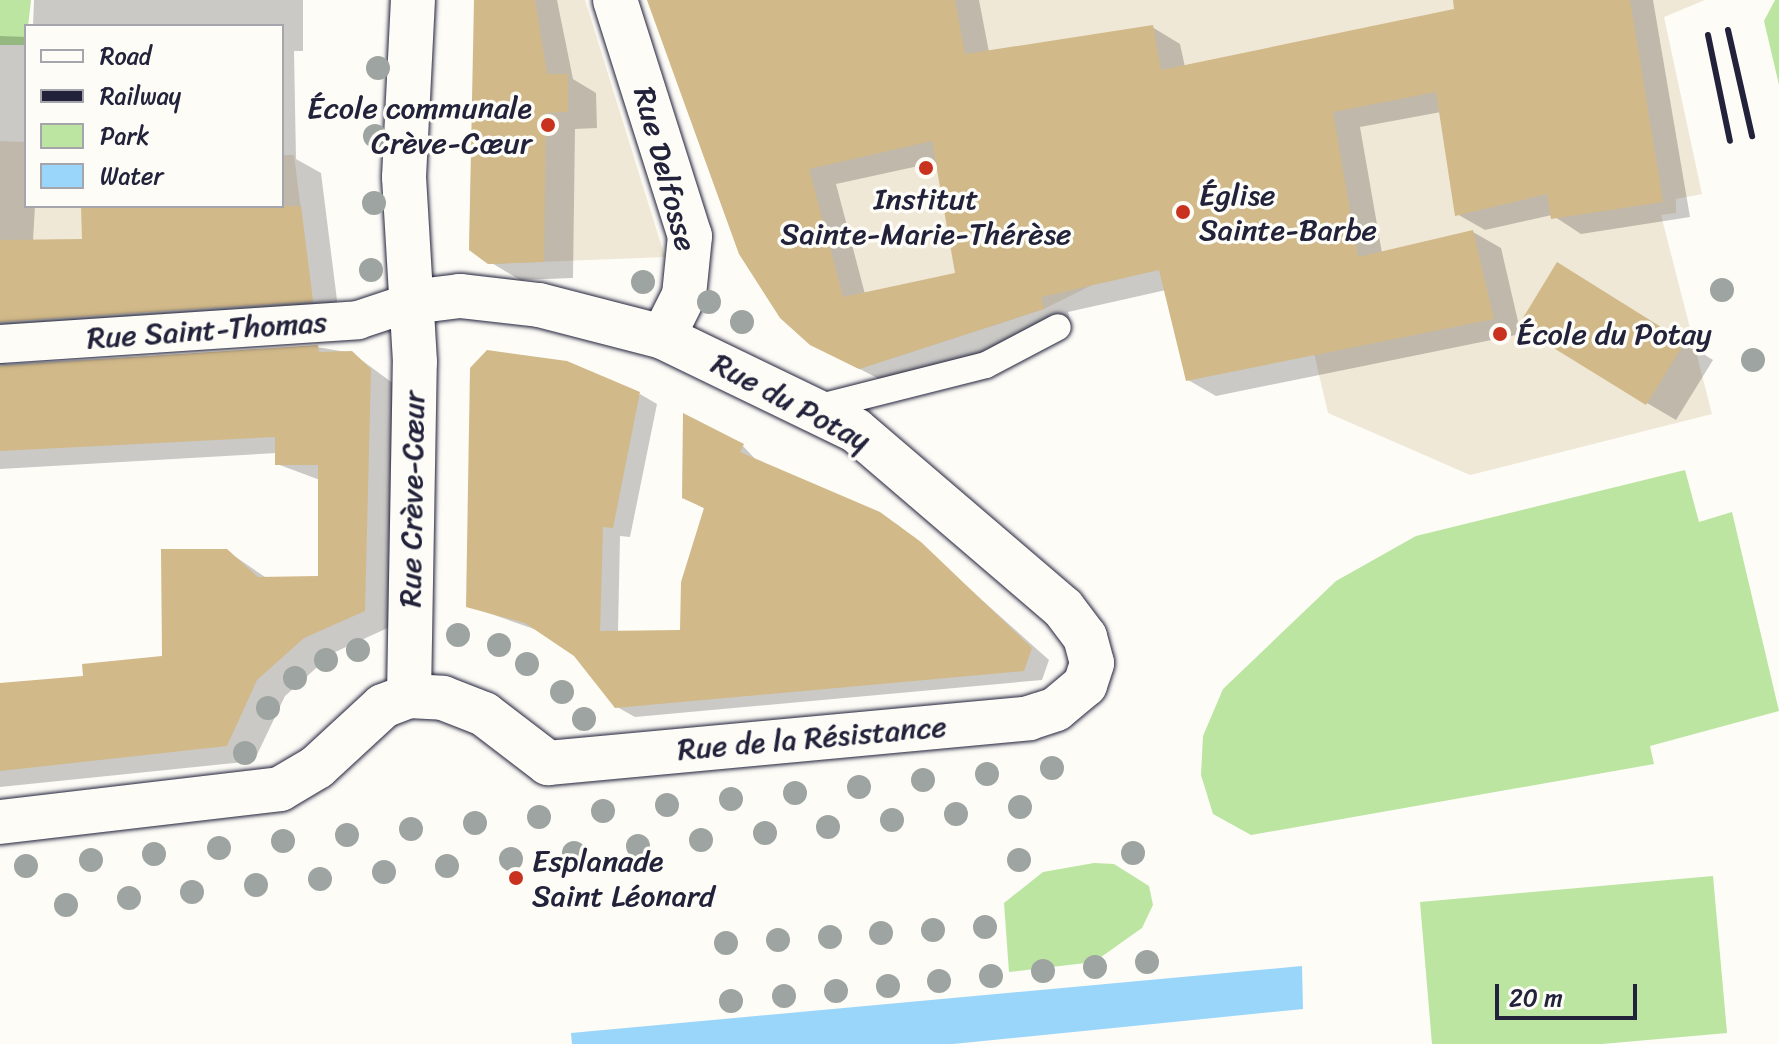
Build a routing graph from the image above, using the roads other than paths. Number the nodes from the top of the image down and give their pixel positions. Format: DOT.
graph roads {
  1 [pos="413,0"];
  2 [pos="615,0"];
  3 [pos="412,302"];
  4 [pos="1058,327"];
  5 [pos="663,337"];
  6 [pos="0,344"];
  7 [pos="816,408"];
  8 [pos="409,696"];
  9 [pos="1029,718"];
  10 [pos="0,822"];
  1 -- 3 [label="street, Rue Crève-Cœur"];
  2 -- 5 [label="street, Rue Delfosse"];
  3 -- 5 [label="street, Rue du Potay"];
  3 -- 6 [label="street, Rue Saint-Thomas"];
  3 -- 8 [label="street, Rue Crève-Cœur"];
  4 -- 7 [label="lane"];
  5 -- 7 [label="street, Rue du Potay"];
  7 -- 9 [label="street, Rue du Potay"];
  8 -- 9 [label="street, Rue de la Résistance"];
  8 -- 10 [label="street"];
}
